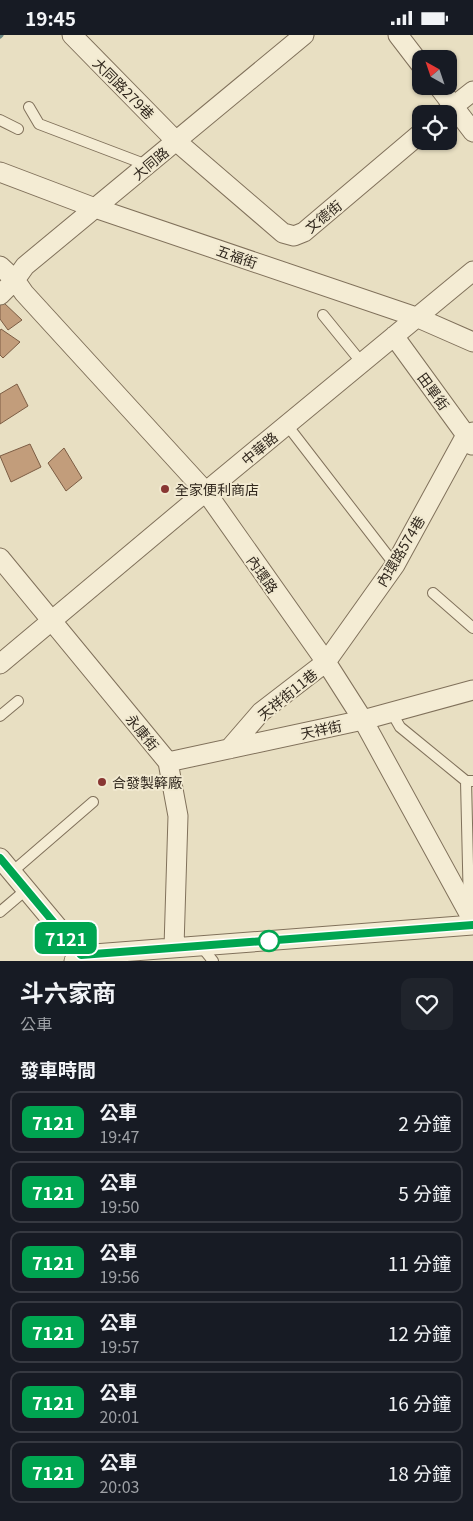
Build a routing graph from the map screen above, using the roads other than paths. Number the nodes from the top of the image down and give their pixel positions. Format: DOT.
graph roads {
  1 [pos="72,35"];
  2 [pos="304,35"];
  3 [pos="398,35"];
  4 [pos="412,53"];
  5 [pos="473,91"];
  6 [pos="455,105"];
  7 [pos="29,107"];
  8 [pos="457,118"];
  9 [pos="0,120"];
  10 [pos="18,129"];
  11 [pos="473,133"];
  12 [pos="176,141"];
  13 [pos="412,141"];
  14 [pos="147,165"];
  15 [pos="0,173"];
  16 [pos="89,213"];
  17 [pos="0,266"];
  18 [pos="473,271"];
  19 [pos="15,280"];
  20 [pos="0,295"];
  21 [pos="323,315"];
  22 [pos="405,326"];
  23 [pos="473,342"];
  24 [pos="362,363"];
  25 [pos="287,425"];
  26 [pos="471,438"];
  27 [pos="206,492"];
  28 [pos="0,558"];
  29 [pos="395,565"];
  30 [pos="433,593"];
  31 [pos="52,621"];
  32 [pos="473,628"];
  33 [pos="326,662"];
  34 [pos="0,664"];
  35 [pos="473,690"];
  36 [pos="18,701"];
  37 [pos="392,713"];
  38 [pos="0,716"];
  39 [pos="364,720"];
  40 [pos="228,749"];
  41 [pos="168,762"];
  42 [pos="470,781"];
  43 [pos="93,802"];
  44 [pos="6,865"];
  45 [pos="27,889"];
  46 [pos="0,911"];
  47 [pos="472,920"];
  48 [pos="201,946"];
  49 [pos="174,947"];
  50 [pos="77,958"];
  51 [pos="213,961"];
  1 -- 12 [label="street, 大同路279巷"];
  2 -- 12 [label="street, 大同路"];
  3 -- 4 [label="street"];
  5 -- 6 [label="street"];
  7 -- 14 [label="lane"];
  8 -- 11 [label="street"];
  9 -- 10 [label="lane"];
  12 -- 13 [label="street, 文德街"];
  12 -- 14 [label="street, 大同路"];
  14 -- 16 [label="street, 大同路"];
  15 -- 16 [label="street, 五福街"];
  16 -- 19 [label="street, 大同路"];
  16 -- 22 [label="street, 五福街"];
  17 -- 19 [label="street, 內環路"];
  18 -- 22 [label="street, 中華路"];
  19 -- 20 [label="street, 大同路"];
  19 -- 27 [label="street, 內環路"];
  21 -- 24 [label="lane"];
  22 -- 23 [label="street, 五福街"];
  22 -- 24 [label="street, 中華路"];
  22 -- 26 [label="street, 田單街"];
  24 -- 25 [label="street, 中華路"];
  25 -- 27 [label="street, 中華路"];
  25 -- 29 [label="lane"];
  26 -- 29 [label="street, 內環路574巷"];
  27 -- 31 [label="street, 中華路"];
  27 -- 33 [label="street, 內環路"];
  28 -- 31 [label="street, 永康街"];
  29 -- 33 [label="street, 內環路574巷"];
  30 -- 32 [label="lane"];
  31 -- 34 [label="street, 中華路"];
  31 -- 41 [label="street, 永康街"];
  33 -- 39 [label="street, 內環路"];
  33 -- 40 [label="street, 天祥街11巷"];
  35 -- 37 [label="street, 天祥街"];
  36 -- 38 [label="lane"];
  37 -- 39 [label="street, 天祥街"];
  37 -- 42 [label="lane"];
  39 -- 40 [label="street, 天祥街"];
  39 -- 47 [label="street, 內環路"];
  40 -- 41 [label="street, 天祥街"];
  41 -- 49 [label="street, 永康街"];
  42 -- 47 [label="lane"];
  43 -- 44 [label="lane"];
  44 -- 45 [label="street"];
  45 -- 46 [label="lane"];
  45 -- 50 [label="street"];
  47 -- 48 [label="street"];
  48 -- 49 [label="street"];
  48 -- 51 [label="lane"];
  49 -- 50 [label="street"];
}
